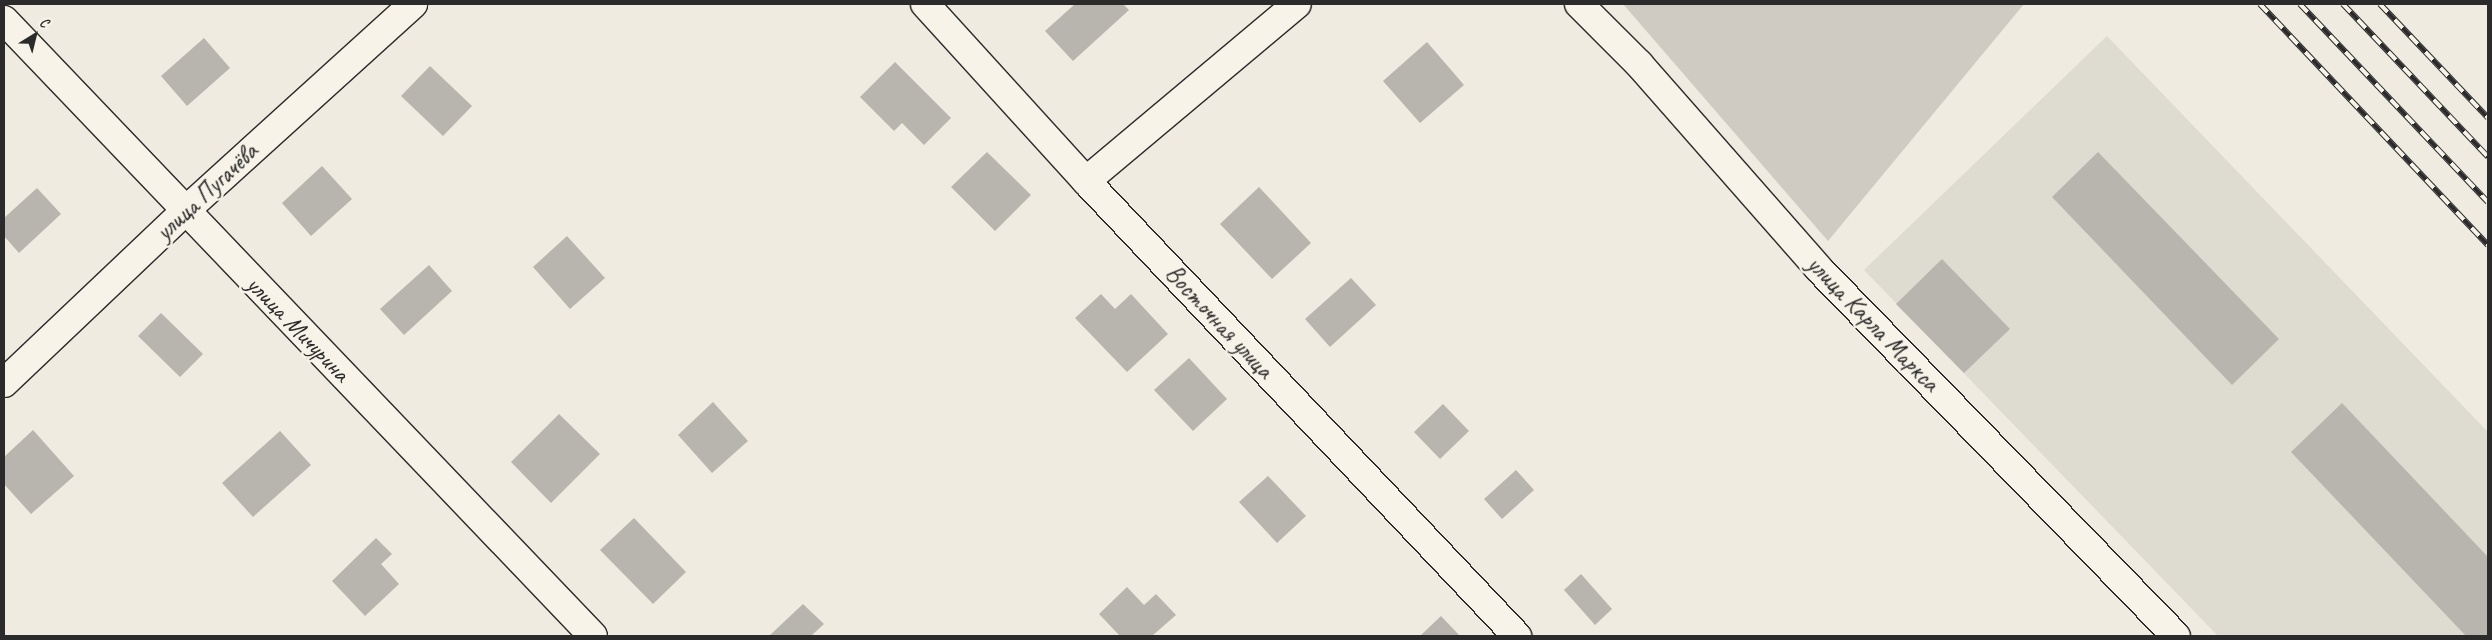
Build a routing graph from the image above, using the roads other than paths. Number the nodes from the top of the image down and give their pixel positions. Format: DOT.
graph roads {
  1 [pos="412,4"];
  2 [pos="925,4"];
  3 [pos="1297,4"];
  4 [pos="1580,4"];
  5 [pos="4,20"];
  6 [pos="1086,181"];
  7 [pos="185,211"];
  8 [pos="4,383"];
  9 [pos="593,636"];
  10 [pos="1517,636"];
  11 [pos="2176,636"];
  1 -- 7 [label="street, улица Пугачёва"];
  2 -- 6 [label="street, Восточная улица"];
  3 -- 6 [label="street"];
  4 -- 11 [label="street, улица Карла Маркса"];
  5 -- 7 [label="street, улица Мичурина"];
  6 -- 10 [label="street, Восточная улица"];
  7 -- 8 [label="street, улица Пугачёва"];
  7 -- 9 [label="street, улица Мичурина"];
}
